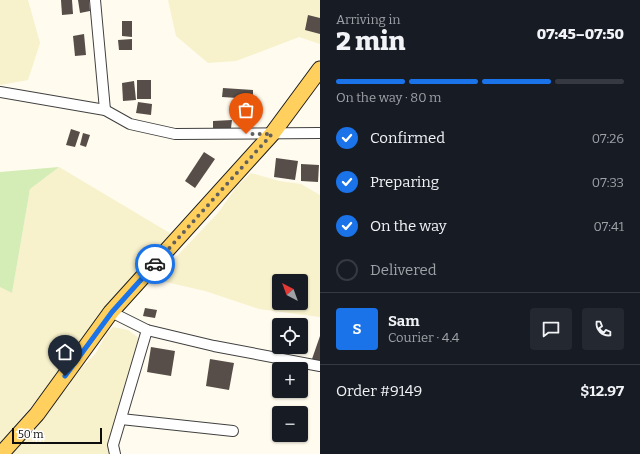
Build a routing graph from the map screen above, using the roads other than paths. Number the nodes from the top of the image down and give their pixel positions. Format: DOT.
graph roads {
  1 [pos="95,0"];
  2 [pos="320,69"];
  3 [pos="0,92"];
  4 [pos="105,110"];
  5 [pos="272,134"];
  6 [pos="320,134"];
  7 [pos="112,312"];
  8 [pos="147,330"];
  9 [pos="320,366"];
  10 [pos="121,419"];
  11 [pos="233,431"];
  12 [pos="1,454"];
  13 [pos="115,454"];
  1 -- 4 [label="street"];
  2 -- 5 [label="main road"];
  3 -- 4 [label="street"];
  4 -- 5 [label="street"];
  5 -- 6 [label="street"];
  5 -- 7 [label="main road"];
  7 -- 8 [label="street"];
  7 -- 12 [label="main road"];
  8 -- 9 [label="street"];
  8 -- 10 [label="street"];
  10 -- 11 [label="street"];
  10 -- 13 [label="street"];
}
